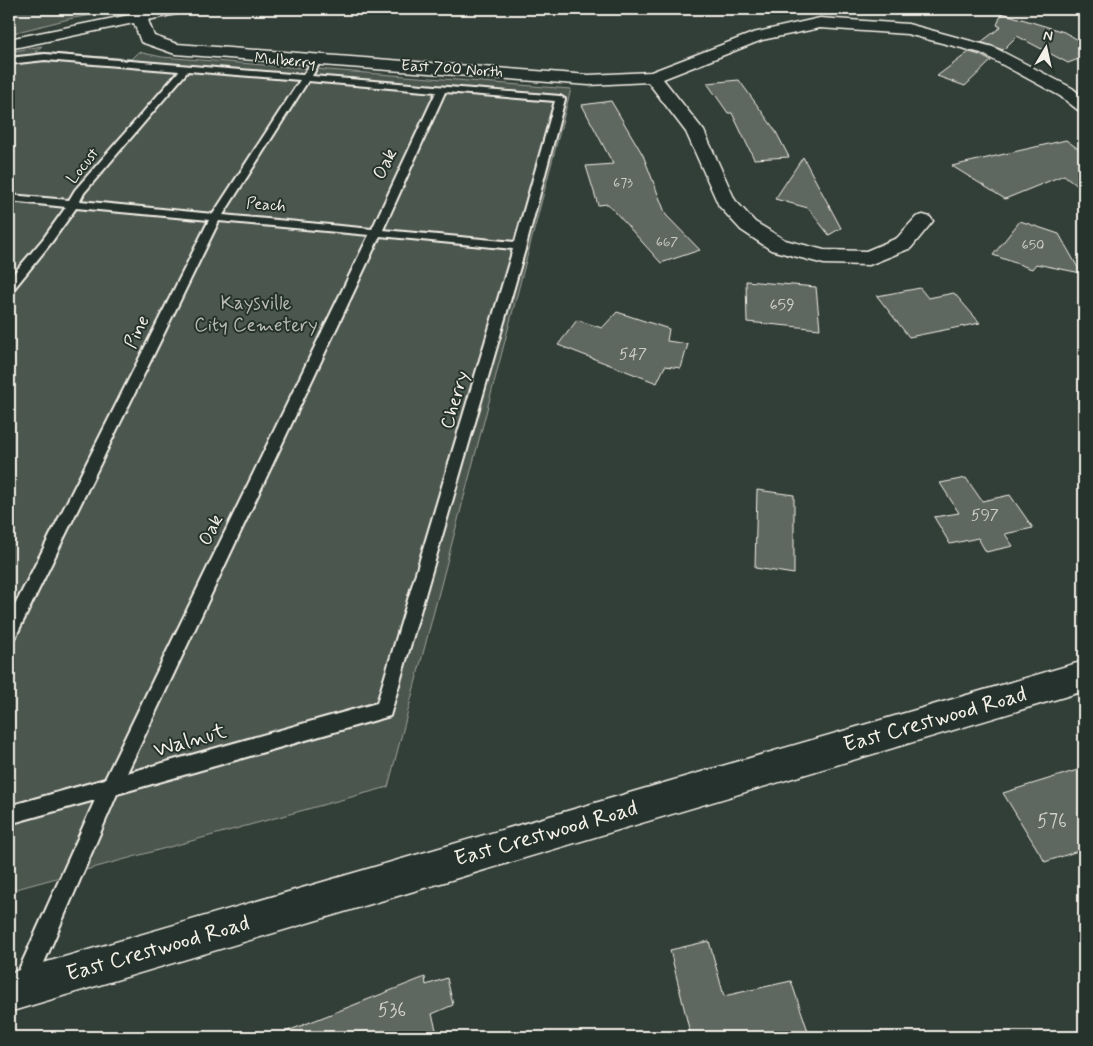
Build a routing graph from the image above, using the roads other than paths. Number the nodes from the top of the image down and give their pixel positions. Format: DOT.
graph roads {
  1 [pos="180,9"];
  2 [pos="140,17"];
  3 [pos="9,44"];
  4 [pos="318,59"];
  5 [pos="13,61"];
  6 [pos="186,68"];
  7 [pos="9,69"];
  8 [pos="653,77"];
  9 [pos="305,78"];
  10 [pos="441,90"];
  11 [pos="560,99"];
  12 [pos="1084,106"];
  13 [pos="9,198"];
  14 [pos="74,204"];
  15 [pos="216,217"];
  16 [pos="923,221"];
  17 [pos="376,232"];
  18 [pos="520,246"];
  19 [pos="9,287"];
  20 [pos="9,633"];
  21 [pos="1084,676"];
  22 [pos="384,710"];
  23 [pos="110,788"];
  24 [pos="9,815"];
  25 [pos="15,991"];
  1 -- 2 [label="street"];
  2 -- 3 [label="street"];
  2 -- 4 [label="street, East 700 North"];
  4 -- 8 [label="street, East 700 North"];
  4 -- 9 [label="lane, Pine"];
  5 -- 6 [label="lane, Mulberry"];
  5 -- 7 [label="lane"];
  6 -- 9 [label="lane, Mulberry"];
  6 -- 14 [label="lane, Locust"];
  8 -- 12 [label="street, East 700 North"];
  8 -- 16 [label="street"];
  9 -- 10 [label="lane, Mulberry"];
  9 -- 15 [label="lane, Pine"];
  10 -- 11 [label="lane, Mulberry"];
  10 -- 17 [label="lane, Oak"];
  11 -- 18 [label="lane, Cherry"];
  13 -- 14 [label="lane, Peach"];
  14 -- 15 [label="lane, Peach"];
  14 -- 19 [label="lane, Locust"];
  15 -- 17 [label="lane, Peach"];
  15 -- 20 [label="lane, Pine"];
  17 -- 18 [label="lane, Peach"];
  17 -- 23 [label="lane, Oak"];
  18 -- 22 [label="lane, Cherry"];
  21 -- 25 [label="street, East Crestwood Road"];
  22 -- 23 [label="lane, Walnut"];
  23 -- 24 [label="lane, Walnut"];
  23 -- 25 [label="lane, Oak"];
}
